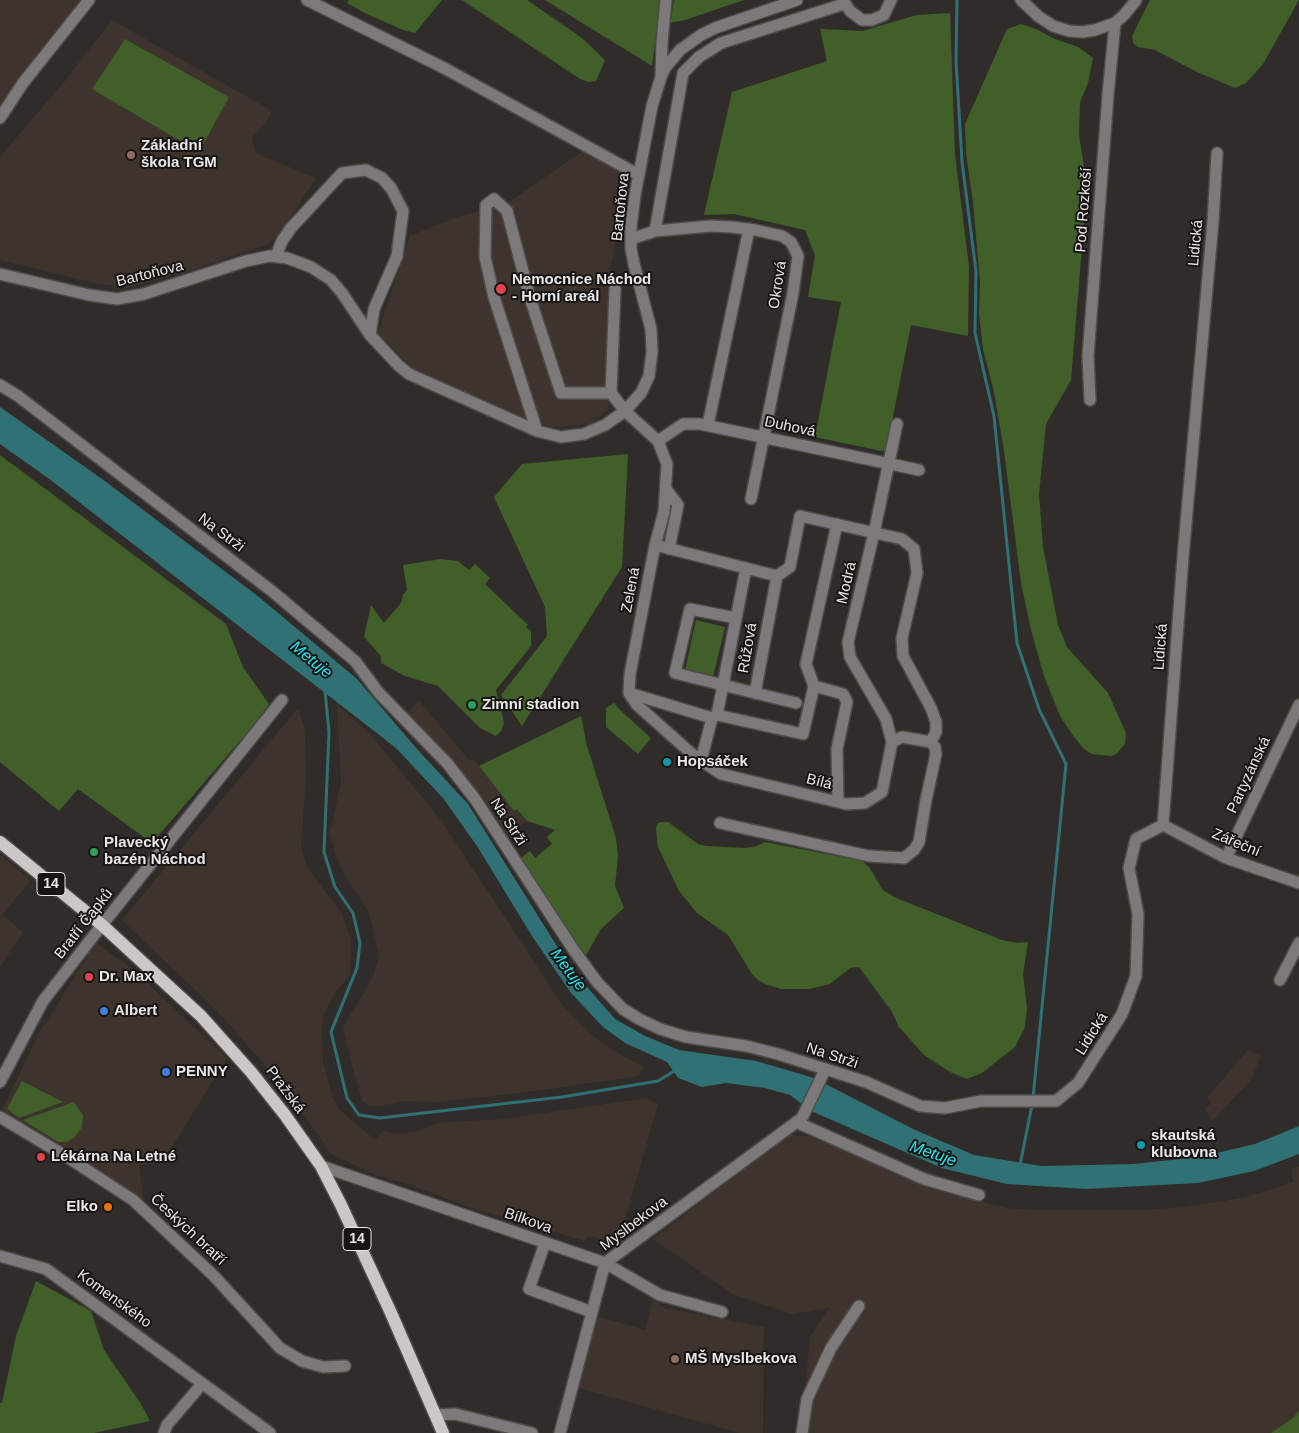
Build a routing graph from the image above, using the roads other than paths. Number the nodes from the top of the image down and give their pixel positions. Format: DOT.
graph roads {
  1 [pos="89,0"];
  2 [pos="308,0"];
  3 [pos="666,0"];
  4 [pos="797,0"];
  5 [pos="891,0"];
  6 [pos="1021,0"];
  7 [pos="1136,0"];
  8 [pos="843,2"];
  9 [pos="1115,23"];
  10 [pos="661,77"];
  11 [pos="0,118"];
  12 [pos="1217,153"];
  13 [pos="639,175"];
  14 [pos="749,229"];
  15 [pos="655,230"];
  16 [pos="631,240"];
  17 [pos="276,256"];
  18 [pos="0,274"];
  19 [pos="615,289"];
  20 [pos="370,335"];
  21 [pos="0,385"];
  22 [pos="611,393"];
  23 [pos="1090,400"];
  24 [pos="625,411"];
  25 [pos="898,424"];
  26 [pos="708,426"];
  27 [pos="538,431"];
  28 [pos="764,437"];
  29 [pos="658,441"];
  30 [pos="889,464"];
  31 [pos="919,470"];
  32 [pos="666,489"];
  33 [pos="751,499"];
  34 [pos="837,524"];
  35 [pos="874,533"];
  36 [pos="655,545"];
  37 [pos="669,549"];
  38 [pos="746,568"];
  39 [pos="777,576"];
  40 [pos="736,618"];
  41 [pos="723,686"];
  42 [pos="814,686"];
  43 [pos="629,693"];
  44 [pos="755,693"];
  45 [pos="282,700"];
  46 [pos="796,703"];
  47 [pos="1299,705"];
  48 [pos="715,716"];
  49 [pos="892,742"];
  50 [pos="931,742"];
  51 [pos="701,761"];
  52 [pos="838,802"];
  53 [pos="720,823"];
  54 [pos="1163,825"];
  55 [pos="0,842"];
  56 [pos="1226,858"];
  57 [pos="1299,883"];
  58 [pos="102,926"];
  59 [pos="1299,943"];
  60 [pos="1280,980"];
  61 [pos="823,1075"];
  62 [pos="0,1082"];
  63 [pos="1056,1100"];
  64 [pos="0,1117"];
  65 [pos="799,1120"];
  66 [pos="321,1166"];
  67 [pos="979,1195"];
  68 [pos="545,1243"];
  69 [pos="0,1256"];
  70 [pos="605,1263"];
  71 [pos="859,1306"];
  72 [pos="592,1312"];
  73 [pos="722,1312"];
  74 [pos="345,1366"];
  75 [pos="202,1384"];
  76 [pos="436,1415"];
  77 [pos="164,1433"];
  78 [pos="270,1433"];
  79 [pos="443,1433"];
  80 [pos="532,1433"];
  81 [pos="560,1433"];
  82 [pos="802,1433"];
  1 -- 11 [label="street"];
  2 -- 13 [label="street"];
  3 -- 10 [label="street"];
  4 -- 10 [label="street, Bartoňova"];
  5 -- 8 [label="street"];
  6 -- 9 [label="street"];
  7 -- 9 [label="street"];
  8 -- 15 [label="street"];
  9 -- 23 [label="street, Pod Rozkoší"];
  10 -- 13 [label="street, Bartoňova"];
  12 -- 54 [label="street, Lidická"];
  13 -- 16 [label="street, Bartoňova"];
  14 -- 15 [label="street, Okrová"];
  14 -- 26 [label="street"];
  14 -- 28 [label="street, Okrová"];
  15 -- 16 [label="street, Okrová"];
  16 -- 24 [label="street, Bartoňova"];
  17 -- 18 [label="street, Bartoňova"];
  17 -- 20 [label="street, Bartoňova"];
  17 -- 20 [label="street"];
  19 -- 22 [label="street"];
  20 -- 27 [label="street, Bartoňova"];
  21 -- 61 [label="street, Na Strži"];
  22 -- 24 [label="street, Zelená"];
  22 -- 27 [label="street"];
  24 -- 27 [label="street, Bartoňova"];
  24 -- 29 [label="street, Zelená"];
  25 -- 30 [label="street, Modrá"];
  26 -- 28 [label="street, Duhová"];
  26 -- 29 [label="street, Duhová"];
  28 -- 30 [label="street, Duhová"];
  28 -- 33 [label="street, Okrová"];
  29 -- 32 [label="street, Zelená"];
  30 -- 31 [label="street, Duhová"];
  30 -- 35 [label="street, Modrá"];
  32 -- 36 [label="street, Zelená"];
  32 -- 37 [label="street"];
  34 -- 35 [label="street, Růžová"];
  34 -- 39 [label="street, Růžová"];
  34 -- 42 [label="street"];
  35 -- 49 [label="street, Modrá"];
  35 -- 50 [label="street, Růžová"];
  36 -- 37 [label="street"];
  36 -- 43 [label="street, Zelená"];
  37 -- 38 [label="street"];
  38 -- 39 [label="street"];
  38 -- 40 [label="street"];
  39 -- 44 [label="street, Růžová"];
  40 -- 41 [label="street"];
  40 -- 41 [label="street, Růžová"];
  41 -- 44 [label="street, Růžová"];
  41 -- 48 [label="street"];
  42 -- 48 [label="street"];
  42 -- 52 [label="street"];
  43 -- 48 [label="street"];
  43 -- 51 [label="street"];
  44 -- 46 [label="street"];
  45 -- 58 [label="street, Bratří Čapků"];
  47 -- 56 [label="street, Partyzánská"];
  48 -- 51 [label="street"];
  49 -- 50 [label="street"];
  49 -- 52 [label="street, Bílá"];
  50 -- 53 [label="street, Růžová"];
  51 -- 52 [label="street, Bílá"];
  54 -- 56 [label="street, Zářeční"];
  54 -- 63 [label="street, Lidická"];
  55 -- 58 [label="main road, Pražská / 14"];
  56 -- 57 [label="street, Zářeční"];
  58 -- 62 [label="street, Bratří Čapků"];
  58 -- 66 [label="main road, Pražská / 14"];
  59 -- 60 [label="street"];
  61 -- 63 [label="street, Na Strži"];
  61 -- 65 [label="street"];
  64 -- 74 [label="street, Českých bratří"];
  65 -- 67 [label="street"];
  65 -- 70 [label="street, Myslbekova"];
  66 -- 68 [label="street, Bílkova"];
  66 -- 76 [label="main road, Pražská / 14"];
  68 -- 70 [label="street, Bílkova"];
  68 -- 72 [label="street"];
  69 -- 75 [label="street, Komenského"];
  70 -- 72 [label="street, Myslbekova"];
  70 -- 73 [label="street, Bílkova"];
  71 -- 82 [label="street"];
  72 -- 81 [label="street, Myslbekova"];
  75 -- 77 [label="street"];
  75 -- 78 [label="street, Komenského"];
  76 -- 79 [label="main road, Pražská / 14"];
  76 -- 80 [label="street"];
}
